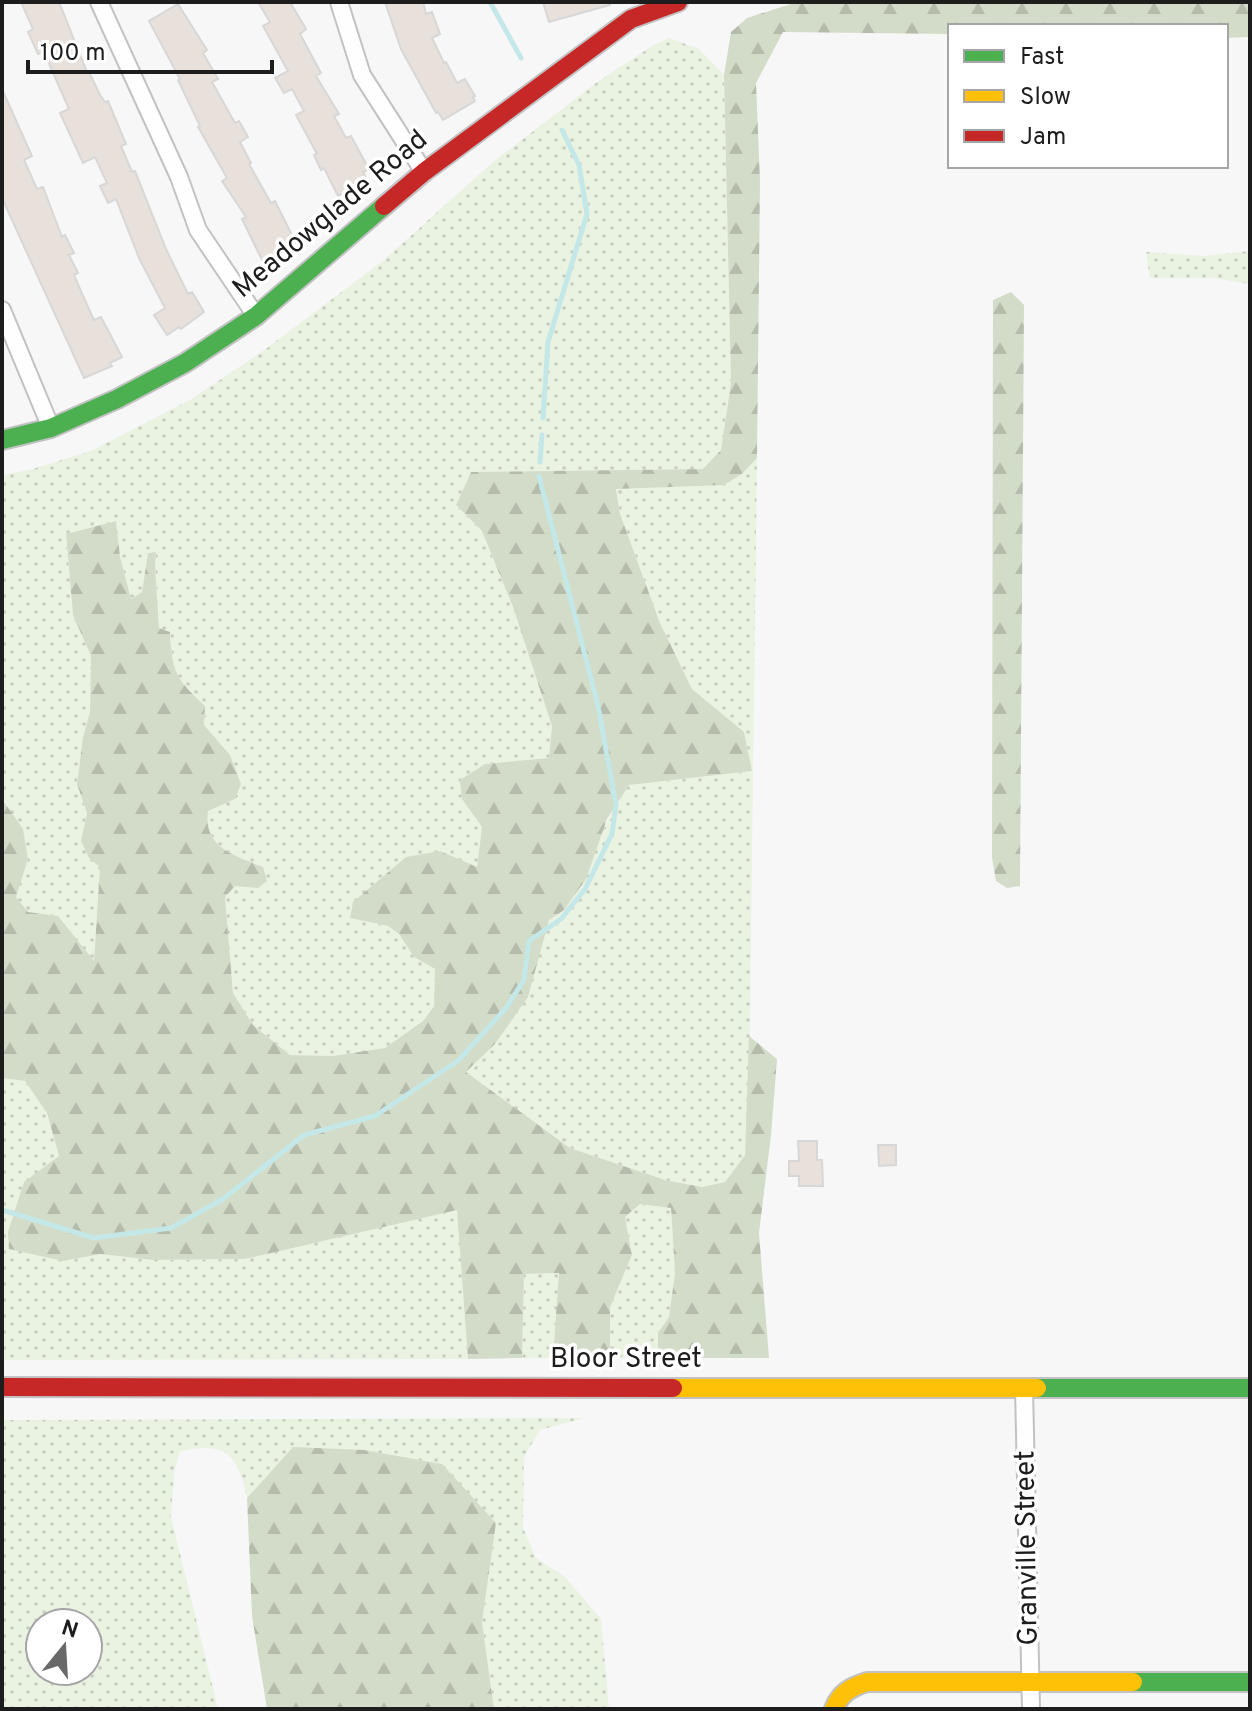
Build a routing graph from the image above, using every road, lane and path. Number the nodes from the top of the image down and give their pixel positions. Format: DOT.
graph roads {
  1 [pos="99,2"];
  2 [pos="339,2"];
  3 [pos="678,2"];
  4 [pos="628,10"];
  5 [pos="424,172"];
  6 [pos="2,310"];
  7 [pos="256,316"];
  8 [pos="51,428"];
  9 [pos="2,440"];
  10 [pos="2,1387"];
  11 [pos="1024,1388"];
  12 [pos="1250,1388"];
  13 [pos="1031,1682"];
  14 [pos="1250,1682"];
  15 [pos="834,1709"];
  16 [pos="1031,1709"];
  1 -- 7 [label="street"];
  2 -- 5 [label="street"];
  3 -- 4 [label="street, Meadowglade Road"];
  4 -- 5 [label="street, Meadowglade Road"];
  5 -- 7 [label="street, Meadowglade Road"];
  6 -- 8 [label="street"];
  7 -- 8 [label="street, Meadowglade Road"];
  8 -- 9 [label="street, Meadowglade Road"];
  10 -- 11 [label="street, Bloor Street"];
  11 -- 12 [label="street, Bloor Street"];
  11 -- 13 [label="street, Granville Street"];
  13 -- 14 [label="street"];
  13 -- 15 [label="street"];
  13 -- 16 [label="street, Granville Street"];
}
